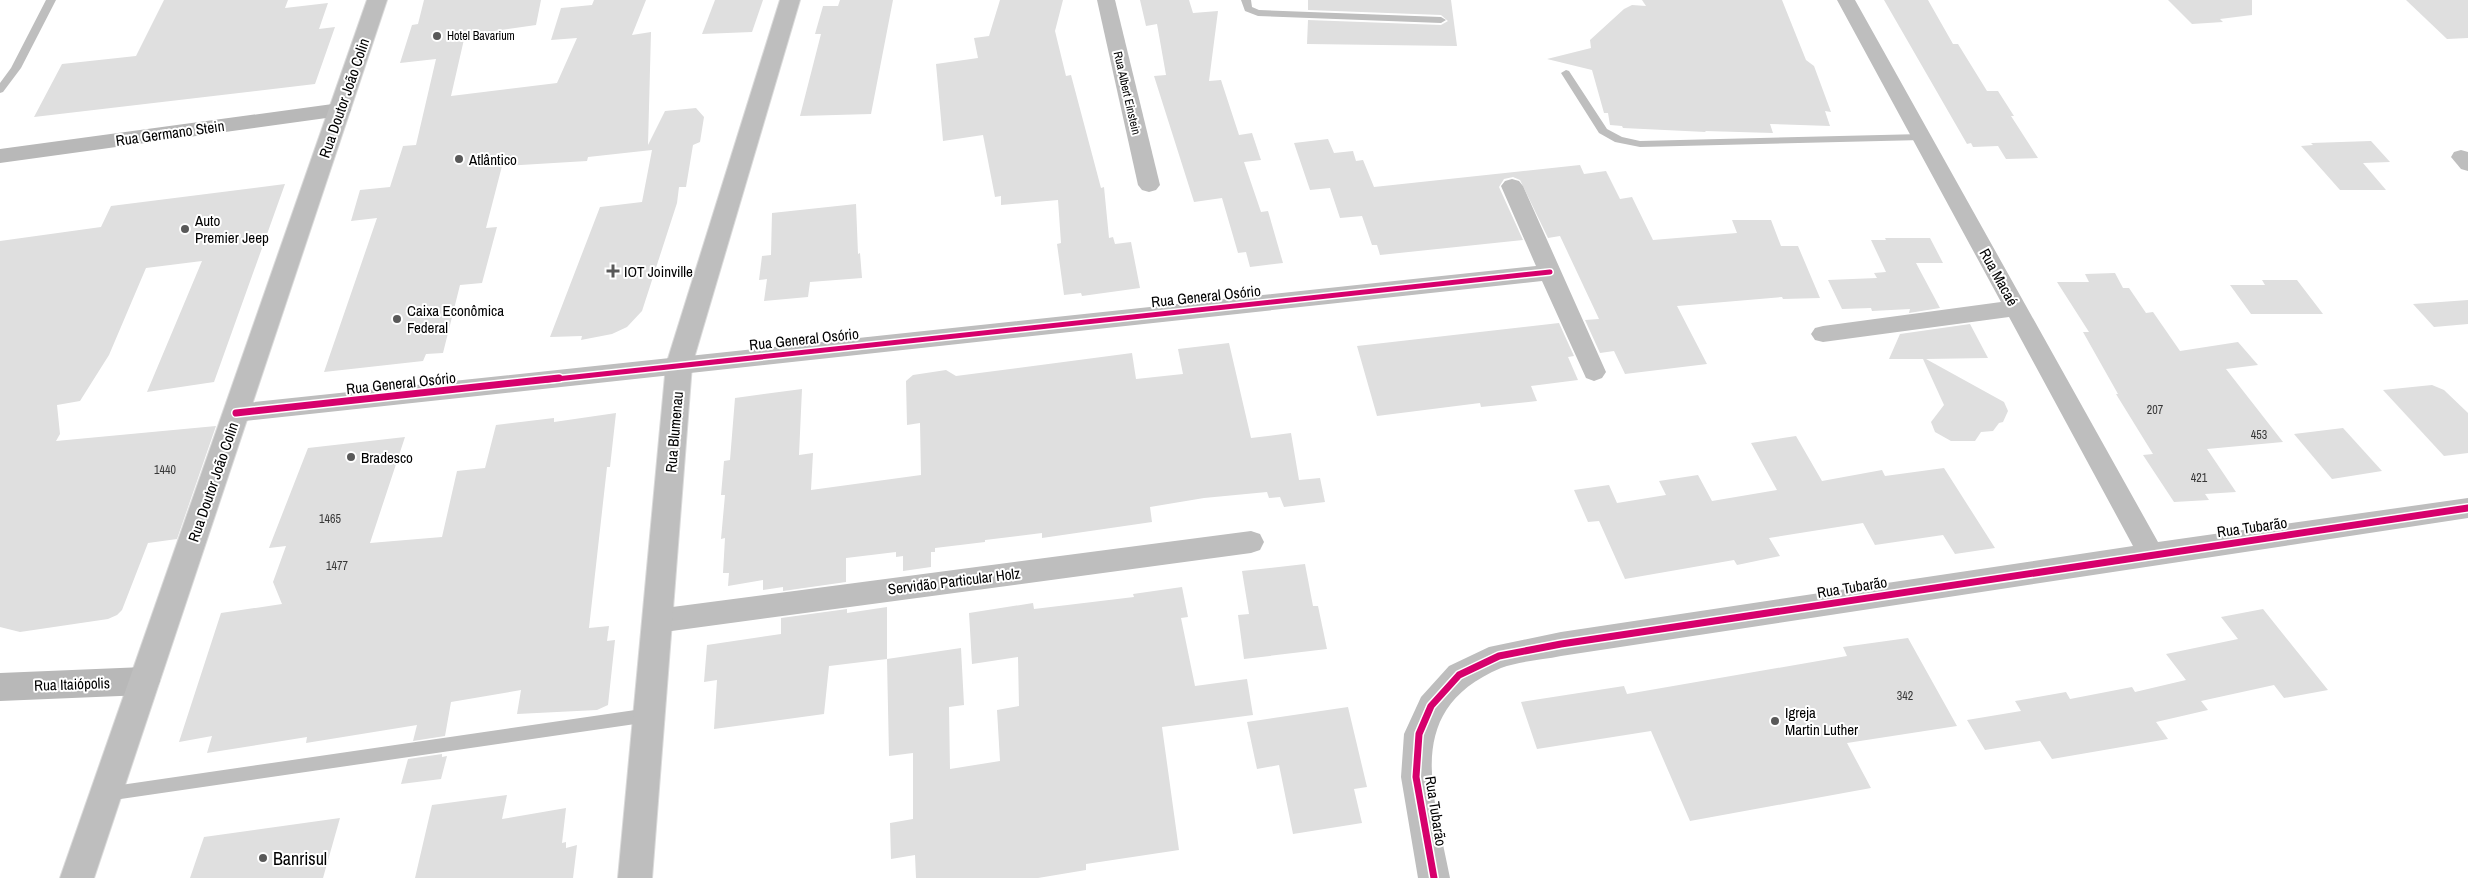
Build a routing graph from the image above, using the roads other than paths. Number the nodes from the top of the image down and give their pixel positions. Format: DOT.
graph roads {
  1 [pos="51,0"];
  2 [pos="377,0"];
  3 [pos="790,0"];
  4 [pos="1106,0"];
  5 [pos="1246,0"];
  6 [pos="1846,0"];
  7 [pos="1441,20"];
  8 [pos="1566,73"];
  9 [pos="0,90"];
  10 [pos="340,110"];
  11 [pos="1922,137"];
  12 [pos="0,156"];
  13 [pos="1148,185"];
  14 [pos="1512,186"];
  15 [pos="1550,272"];
  16 [pos="2016,308"];
  17 [pos="1823,334"];
  18 [pos="679,365"];
  19 [pos="1594,372"];
  20 [pos="236,413"];
  21 [pos="2468,508"];
  22 [pos="1251,542"];
  23 [pos="2151,554"];
  24 [pos="657,620"];
  25 [pos="144,681"];
  26 [pos="0,687"];
  27 [pos="649,715"];
  28 [pos="106,794"];
  29 [pos="77,878"];
  30 [pos="635,878"];
  31 [pos="1434,878"];
  1 -- 9 [label="lane"];
  2 -- 10 [label="main road, Rua Doutor João Colin"];
  3 -- 18 [label="main road, Rua Blumenau"];
  4 -- 13 [label="street, Rua Albert Einstein"];
  5 -- 7 [label="lane"];
  6 -- 11 [label="street, Rua Macaé"];
  8 -- 11 [label="lane"];
  10 -- 12 [label="street, Rua Germano Stein"];
  10 -- 20 [label="main road, Rua Doutor João Colin"];
  11 -- 16 [label="street, Rua Macaé"];
  14 -- 15 [label="street"];
  15 -- 18 [label="street, Rua General Osório"];
  15 -- 19 [label="street"];
  16 -- 17 [label="street"];
  16 -- 23 [label="street, Rua Macaé"];
  18 -- 20 [label="street, Rua General Osório"];
  18 -- 24 [label="main road, Rua Blumenau"];
  20 -- 25 [label="main road, Rua Doutor João Colin"];
  21 -- 23 [label="street, Rua Tubarão"];
  22 -- 24 [label="street, Servidão Particular Holz"];
  23 -- 31 [label="street, Rua Tubarão"];
  24 -- 27 [label="main road, Rua Blumenau"];
  25 -- 26 [label="street, Rua Itaiópolis"];
  25 -- 28 [label="main road, Rua Doutor João Colin"];
  27 -- 28 [label="lane"];
  27 -- 30 [label="main road, Rua Blumenau"];
  28 -- 29 [label="main road, Rua Doutor João Colin"];
}
